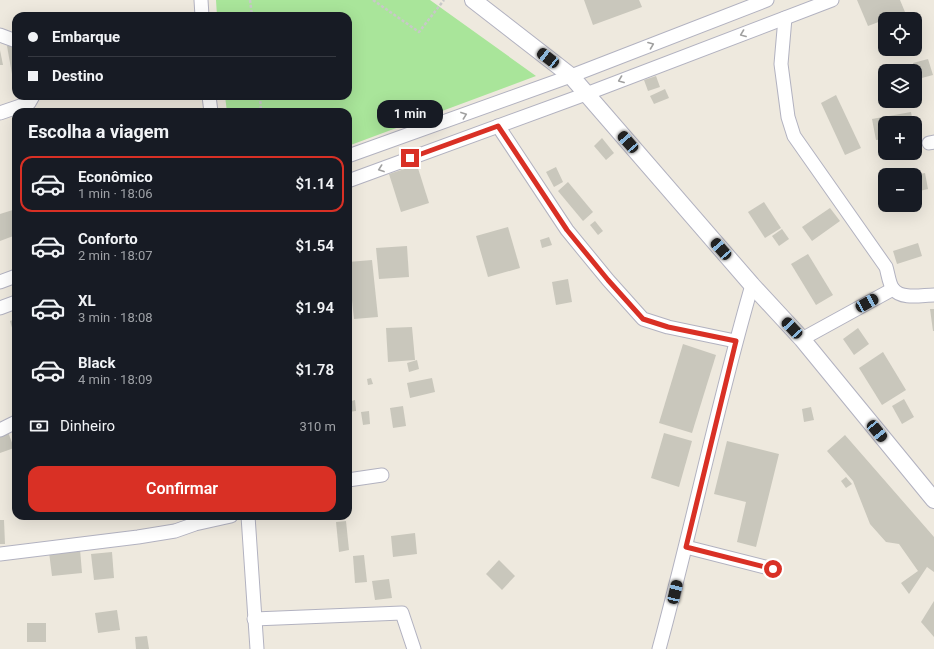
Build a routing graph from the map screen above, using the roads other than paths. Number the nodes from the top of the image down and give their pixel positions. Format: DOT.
graph roads {
  1 [pos="201,0"];
  2 [pos="473,0"];
  3 [pos="832,0"];
  4 [pos="762,2"];
  5 [pos="202,12"];
  6 [pos="785,18"];
  7 [pos="766,25"];
  8 [pos="0,35"];
  9 [pos="12,40"];
  10 [pos="571,76"];
  11 [pos="586,94"];
  12 [pos="31,100"];
  13 [pos="14,108"];
  14 [pos="12,109"];
  15 [pos="0,113"];
  16 [pos="498,126"];
  17 [pos="352,155"];
  18 [pos="352,180"];
  19 [pos="12,278"];
  20 [pos="0,282"];
  21 [pos="752,285"];
  22 [pos="893,289"];
  23 [pos="934,294"];
  24 [pos="12,304"];
  25 [pos="0,308"];
  26 [pos="802,339"];
  27 [pos="736,341"];
  28 [pos="12,424"];
  29 [pos="0,430"];
  30 [pos="382,475"];
  31 [pos="352,479"];
  32 [pos="934,500"];
  33 [pos="213,520"];
  34 [pos="248,520"];
  35 [pos="686,547"];
  36 [pos="0,554"];
  37 [pos="773,569"];
  38 [pos="254,619"];
  39 [pos="257,649"];
  40 [pos="414,649"];
  41 [pos="659,649"];
  1 -- 5 [label="street"];
  2 -- 10 [label="street"];
  3 -- 6 [label="street"];
  4 -- 7 [label="street"];
  10 -- 4 [label="street, one-way"];
  6 -- 7 [label="street"];
  6 -- 22 [label="street"];
  7 -- 11 [label="street, one-way"];
  8 -- 9 [label="street"];
  10 -- 11 [label="street"];
  17 -- 10 [label="street, one-way"];
  11 -- 16 [label="street"];
  11 -- 21 [label="street"];
  12 -- 13 [label="street"];
  14 -- 15 [label="street"];
  16 -- 18 [label="street, one-way"];
  16 -- 27 [label="street"];
  19 -- 20 [label="street"];
  21 -- 26 [label="street"];
  21 -- 27 [label="street"];
  22 -- 23 [label="street"];
  22 -- 26 [label="street"];
  24 -- 25 [label="street"];
  26 -- 32 [label="street"];
  27 -- 35 [label="street"];
  28 -- 29 [label="street"];
  30 -- 31 [label="street"];
  33 -- 36 [label="street"];
  34 -- 38 [label="street"];
  35 -- 37 [label="street"];
  35 -- 41 [label="street"];
  38 -- 39 [label="street"];
  38 -- 40 [label="street"];
}
